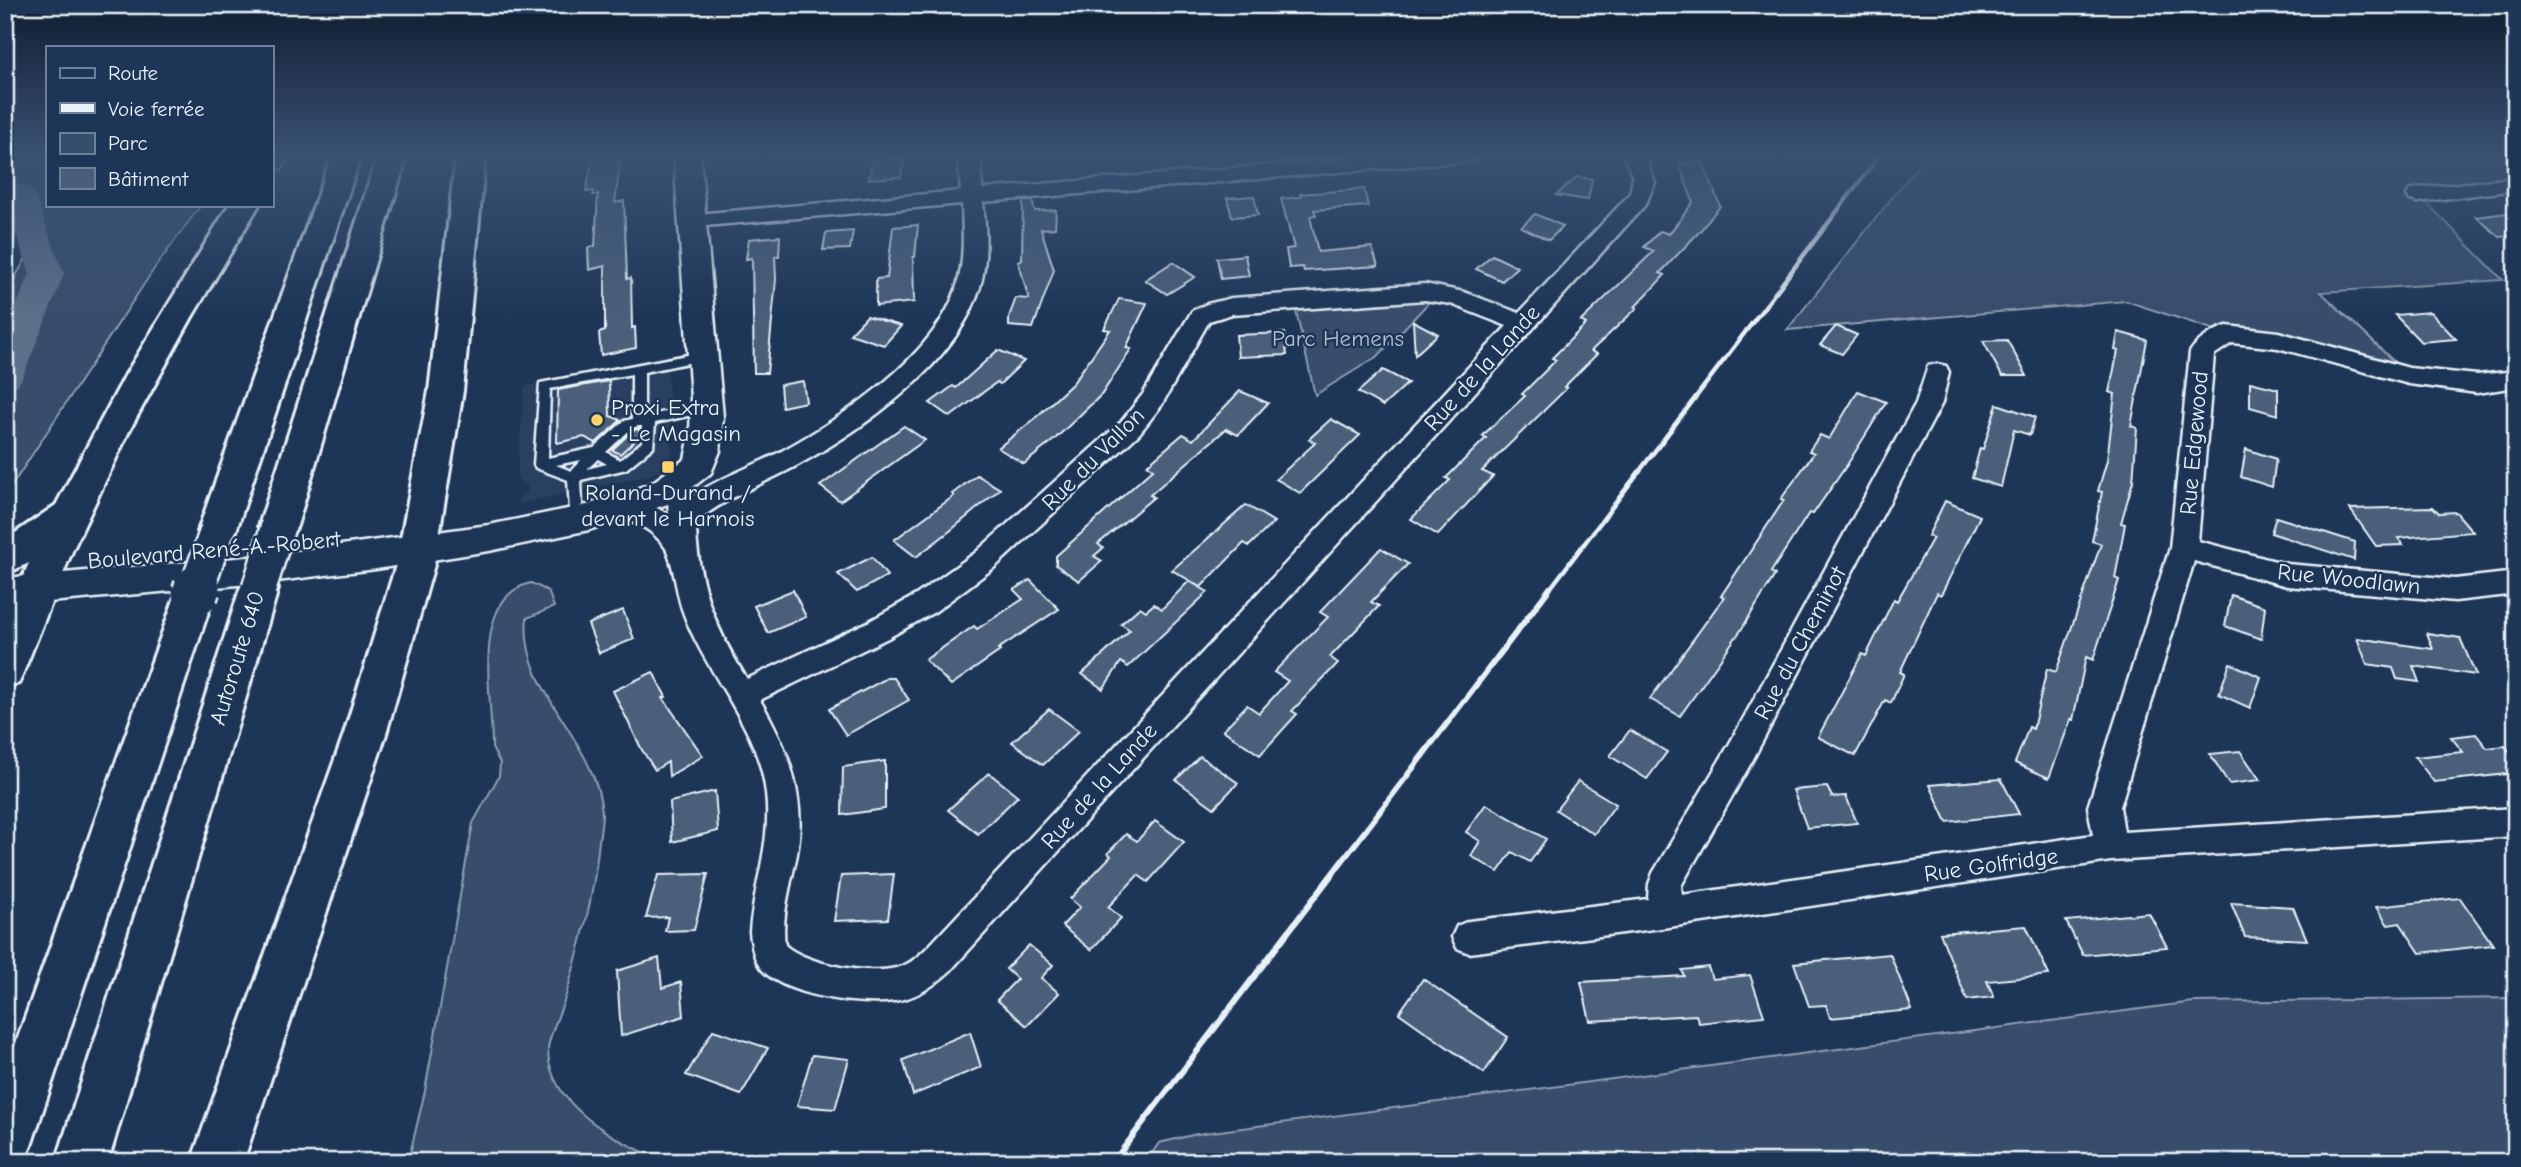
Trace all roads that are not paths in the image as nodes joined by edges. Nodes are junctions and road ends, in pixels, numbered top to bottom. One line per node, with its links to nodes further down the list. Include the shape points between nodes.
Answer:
1 (241, 209): 23 (highway, via 147,364)
2 (327, 209): 36 (highway, bridge)
3 (376, 209): 37 (highway, Autoroute 640, bridge)
4 (465, 209): 24 (highway, via 446,391)
5 (691, 209): 9 (street)
6 (810, 209): 9 (street)
7 (972, 209): 20 (street, via 971,279 960,312 942,338 908,373 842,424)
8 (1628, 209): 10 (street, Rue de la Lande)
9 (692, 220): 11 (street)
10 (1522, 323): 31 (street, Rue du Vallon, via 1456,297 1425,292 1232,306 1205,313 1193,325 1152,400 1129,428 995,552 901,617); 31 (street, Rue de la Lande, via 942,956 908,981 884,985 811,977 792,971 773,956 767,935 782,841 781,788 767,738)
11 (703, 356): 12 (lane); 15 (street)
12 (638, 369): 16 (lane); 18 (lane, via 544,386)
13 (1937, 372): 34 (street, Rue du Cheminot, via 1929,403 1665,884)
14 (2516, 379): 25 (street, Rue Edgewood, via 2477,384 2409,376 2278,340 2227,334 2202,352)
15 (707, 408): 16 (lane); 22 (street, via 703,455)
16 (643, 421): 17 (lane, via 628,424); 19 (lane, via 648,444)
17 (595, 452): 18 (lane); 19 (lane); 21 (lane)
18 (541, 465): 21 (lane)
19 (621, 466): 21 (lane)
20 (761, 472): 22 (street); 22 (street, via 707,498)
21 (575, 491): 22 (street); 24 (street)
22 (666, 495): 24 (street); 26 (street, Rue de la Lande); 26 (street, Rue de la Lande, via 656,518)
23 (72, 512): 27 (highway); 28 (highway)
24 (420, 541): 28 (street, Boulevard René-A.-Robert, via 372,558); 38 (highway, via 365,734)
25 (2184, 548): 29 (street, Rue Woodlawn, via 2287,575 2455,590); 33 (street, Rue Edgewood, via 2104,807)
26 (682, 550): 31 (street, Rue de la Lande, via 702,626)
27 (5, 561)
28 (24, 580): 30 (highway)
29 (2516, 583)
30 (8, 651)
31 (743, 694)
32 (2516, 822): 33 (street, Rue Golfridge)
33 (2111, 847): 34 (street, Rue Golfridge)
34 (1669, 912): 35 (street, Rue Golfridge)
35 (1469, 937)
36 (5, 1146)
37 (82, 1162)
38 (217, 1162)

